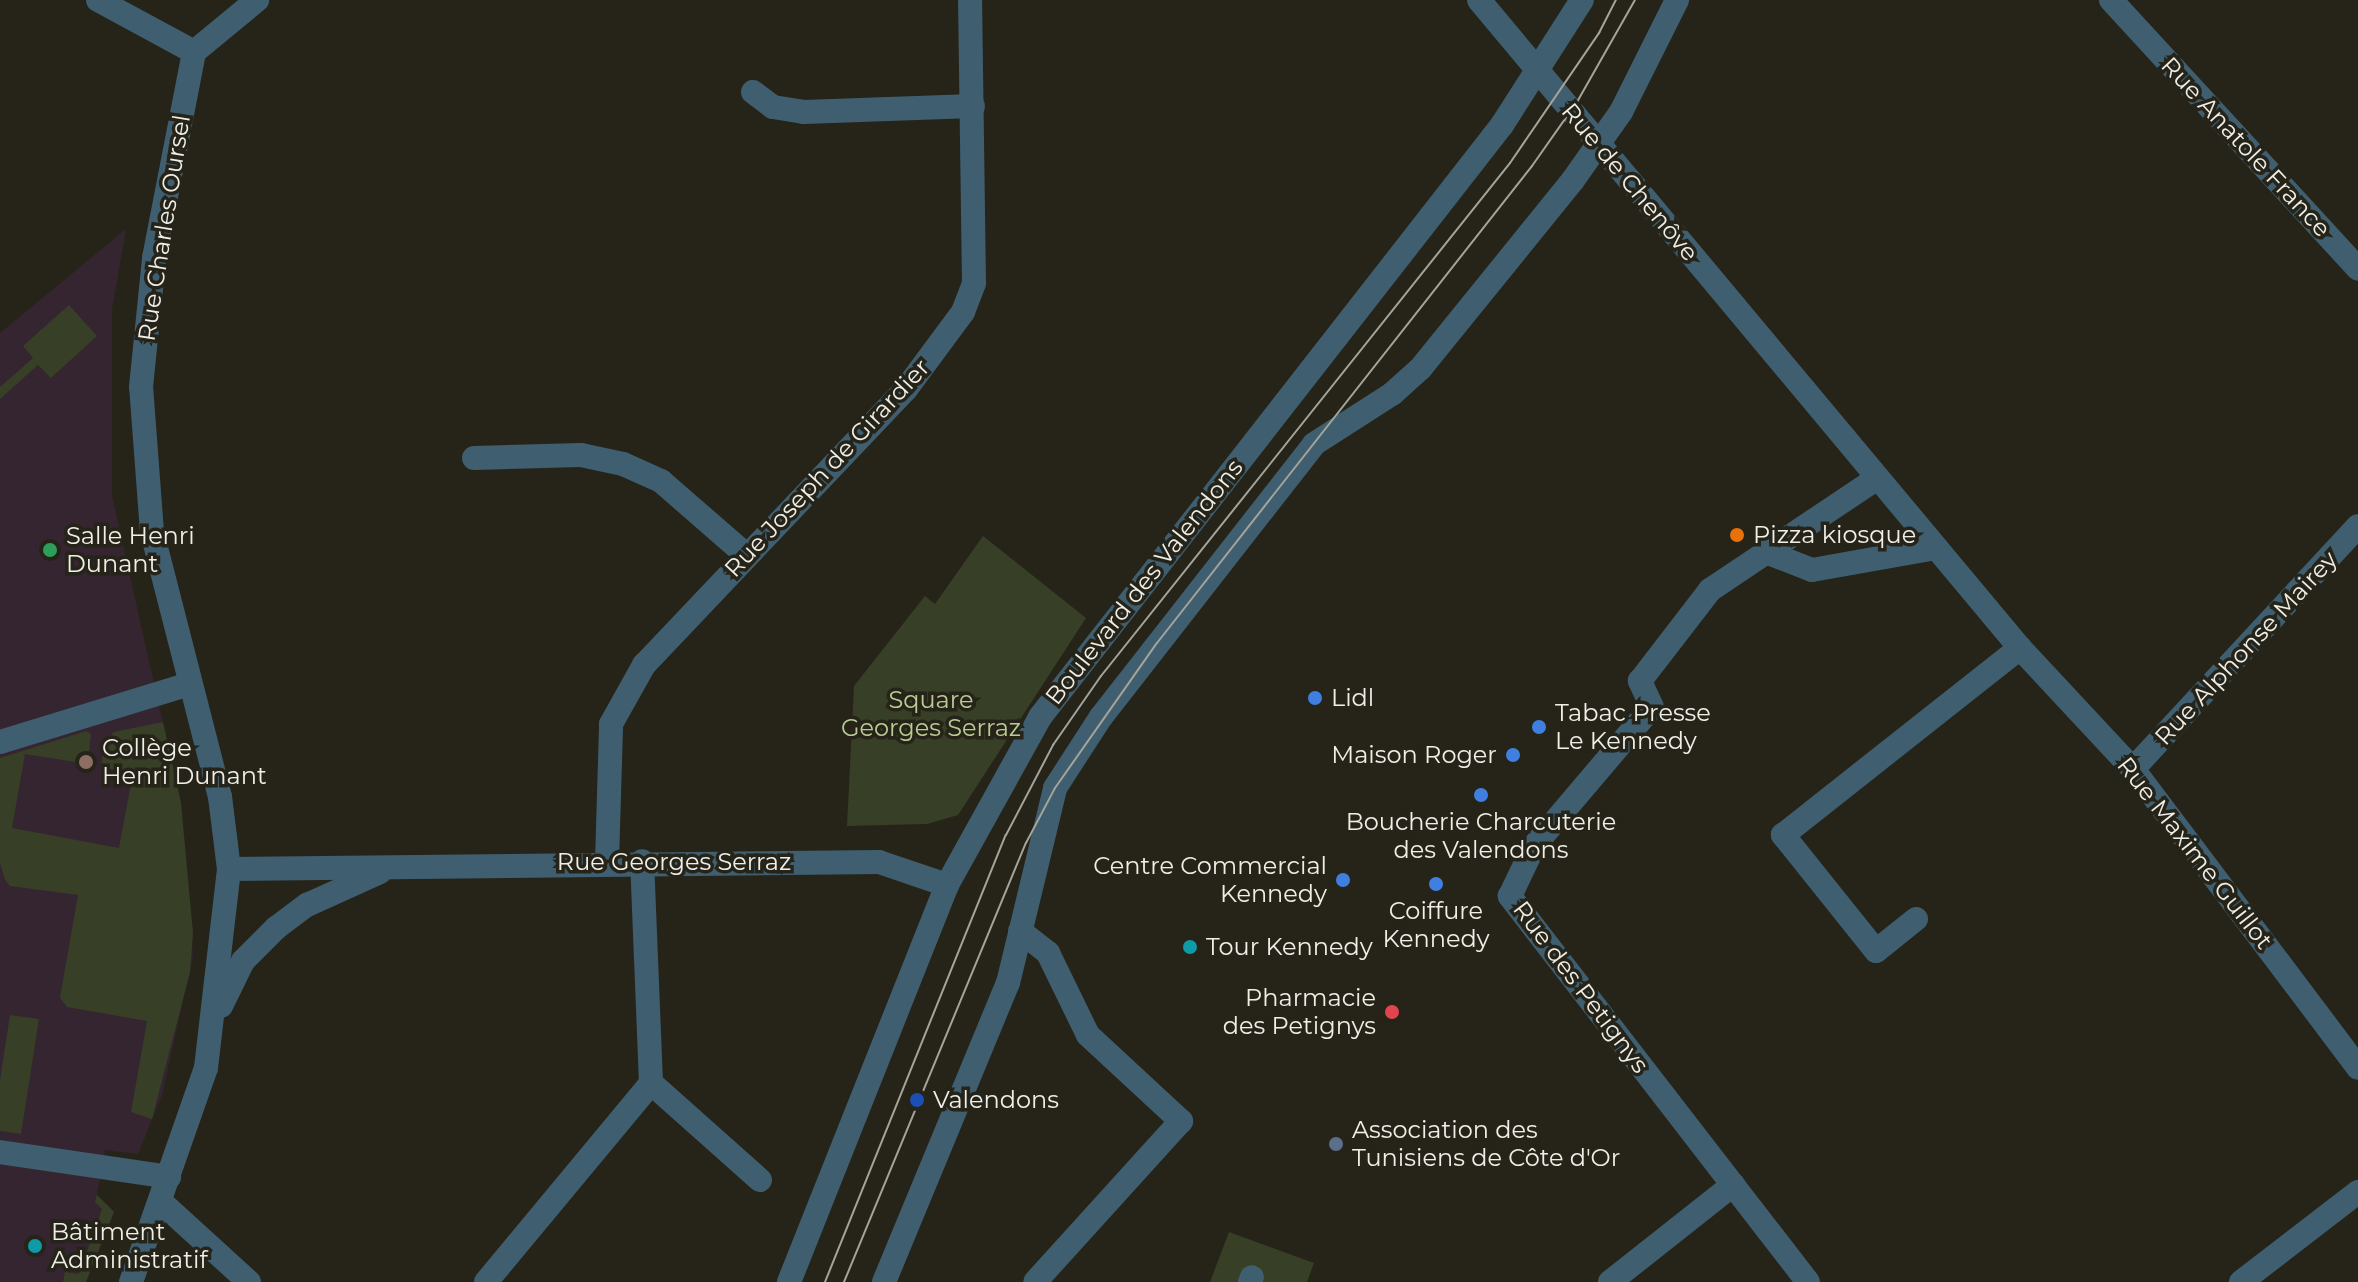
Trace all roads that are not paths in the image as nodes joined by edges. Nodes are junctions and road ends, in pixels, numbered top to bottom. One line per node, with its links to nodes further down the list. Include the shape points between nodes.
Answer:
1 (98, 0): 8 (street)
2 (257, 0): 8 (street)
3 (970, 0): 11 (street, Rue Joseph de Girardier)
4 (1479, 0): 9 (street, Rue de Chenôve)
5 (1582, 0): 9 (street, Boulevard des Valendons)
6 (1677, 0): 12 (street, Boulevard des Valendons)
7 (2111, 0): 13 (street, Rue Anatole France)
8 (194, 52): 22 (street, Rue Charles Oursel, via 154,258 141,387 152,532)
9 (1539, 73): 12 (street, Rue de Chenôve); 29 (street, Boulevard des Valendons, via 1040,717)
10 (753, 92): 11 (street, via 773,107 804,112)
11 (973, 106): 20 (street, Rue Joseph de Girardier, via 974,283 963,312 906,389)
12 (1599, 144): 14 (street, Rue de Chenôve); 32 (street, Boulevard des Valendons, via 1420,369 1380,403 1314,444 1101,717 1055,788)
13 (2358, 269)
14 (1781, 365): 16 (street, Rue Maxime Guillot)
15 (474, 458): 20 (street, via 581,455 623,464 661,481)
16 (1877, 478): 18 (street, Rue Maxime Guillot); 19 (street, Rue des Petignys)
17 (2358, 526): 24 (street, Rue Alphonse Mairey)
18 (1936, 548): 19 (street, via 1812,570); 21 (street, Rue Maxime Guillot)
19 (1766, 552): 39 (street, Rue des Petignys, via 1710,590 1640,681 1652,707 1534,846 1510,896)
20 (745, 554): 26 (street, Rue Joseph de Girardier, via 644,665 611,724)
21 (2020, 648): 24 (street, Rue Maxime Guillot); 30 (street, via 1783,835 1876,951)
22 (190, 684): 23 (street); 28 (street, Rue Charles Oursel, via 220,797)
23 (0, 742)
24 (2133, 769): 34 (street, Rue Maxime Guillot)
25 (642, 861): 26 (street, Rue Georges Serraz); 29 (street, Rue Georges Serraz, via 879,862); 35 (street)
26 (607, 862): 27 (street, Rue Georges Serraz)
27 (397, 866): 28 (street, Rue Georges Serraz); 31 (street, Rue Georges Serraz, via 307,905)
28 (229, 869): 33 (street, Rue Charles Oursel)
29 (947, 885): 45 (street, Boulevard des Valendons)
30 (1916, 919)
31 (276, 928): 33 (street, Rue Charles Oursel, via 243,961)
32 (1020, 931): 46 (street, Boulevard des Valendons, via 1008,983); 47 (street, via 1048,953 1088,1035 1181,1121)
33 (214, 1019): 37 (street, Rue Charles Oursel, via 206,1068)
34 (2358, 1068)
35 (651, 1083): 38 (street); 44 (street)
36 (0, 1152): 37 (street)
37 (169, 1177): 41 (street, Rue Charles Oursel)
38 (760, 1180)
39 (1733, 1185): 48 (street); 49 (street, Rue des Petignys)
40 (2358, 1192): 50 (street)
41 (161, 1202): 42 (street, Rue Charles Oursel); 43 (street)
42 (131, 1282)
43 (249, 1282)
44 (486, 1282)
45 (789, 1282)
46 (884, 1282)
47 (1035, 1282)
48 (1610, 1282)
49 (1808, 1282)
50 (2241, 1282)

